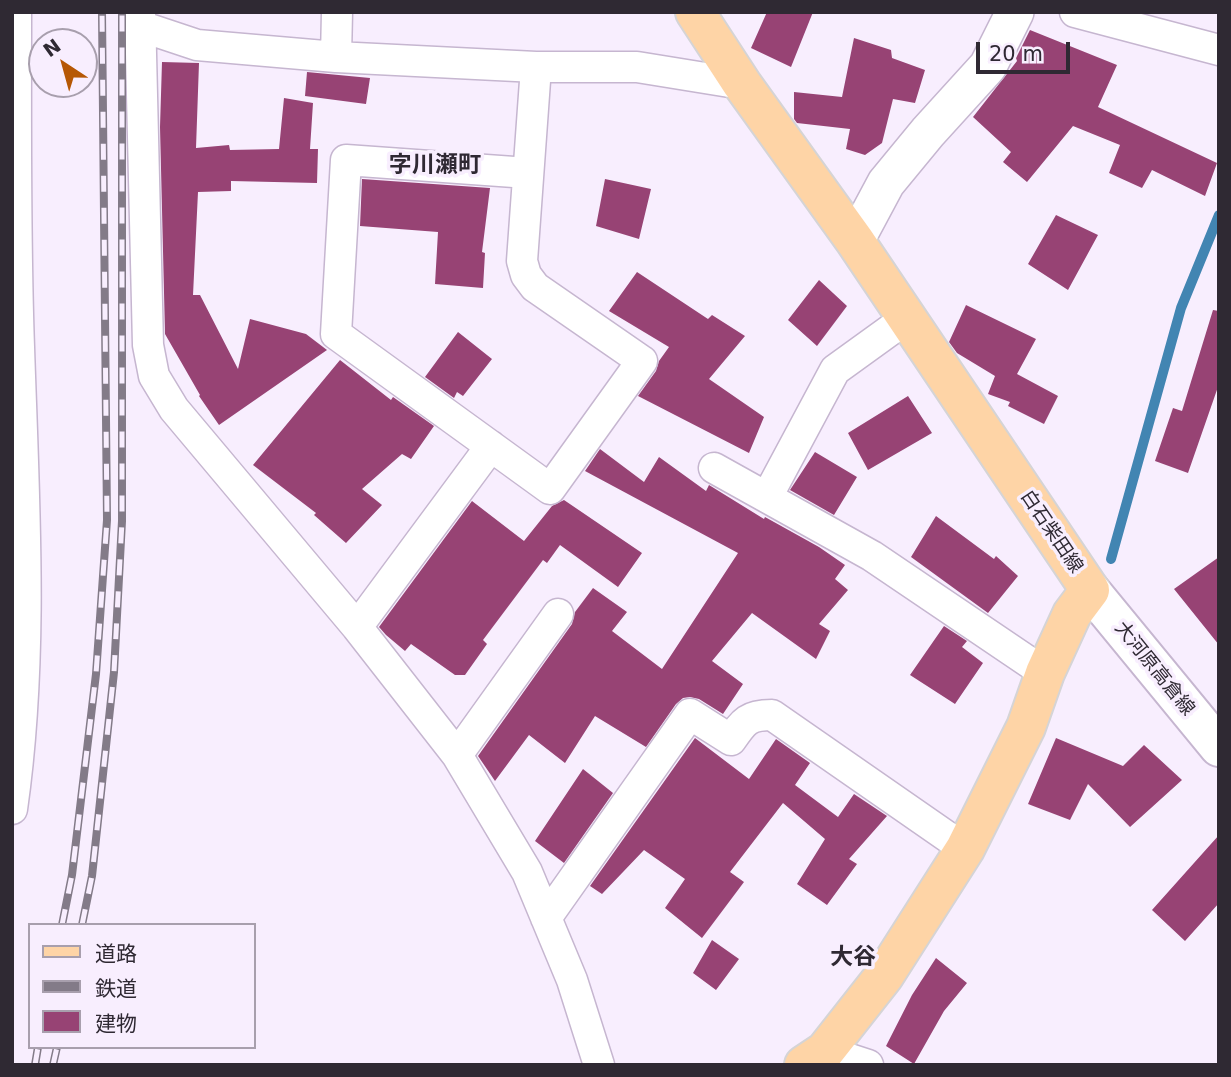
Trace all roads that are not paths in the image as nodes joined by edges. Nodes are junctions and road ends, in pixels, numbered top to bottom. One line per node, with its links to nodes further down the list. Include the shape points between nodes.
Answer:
1 (16, 12): 14 (street)
2 (337, 12): 8 (street)
3 (695, 12): 10 (main road, 白石柴田線)
4 (1016, 12): 12 (street, via 988,66 886,183)
5 (1075, 12): 7 (street)
6 (140, 19): 8 (street, via 197,45); 20 (street, via 148,345 154,376 174,409)
7 (1219, 50)
8 (336, 57): 9 (street)
9 (536, 67): 10 (street, via 637,67); 11 (street)
10 (742, 84): 12 (main road, 白石柴田線)
11 (528, 173): 15 (street, via 522,261 526,275 536,287 642,360 550,489); 15 (street, via 346,160 336,334)
12 (855, 241): 13 (main road, 白石柴田線)
13 (907, 318): 17 (street, via 835,370); 18 (main road, 白石柴田線)
14 (15, 321): 24 (street, via 27,591 20,755)
15 (491, 446): 20 (street)
16 (714, 468): 17 (street)
17 (766, 497): 21 (street, via 872,556)
18 (1090, 590): 21 (main road, 白石柴田線, via 1072,614); 22 (main road, 大河原高倉線)
19 (558, 614): 23 (street)
20 (357, 627): 23 (street)
21 (1045, 673): 25 (main road, 白石柴田線, via 1026,727)
22 (1219, 747)
23 (457, 755): 26 (street, via 527,872)
24 (12, 809)
25 (965, 849): 26 (street, via 772,715 744,721 731,740 690,714); 27 (main road, 白石柴田線, via 884,976)
26 (546, 918): 28 (street)
27 (815, 1058): 29 (street)
28 (599, 1065)
29 (868, 1065)

